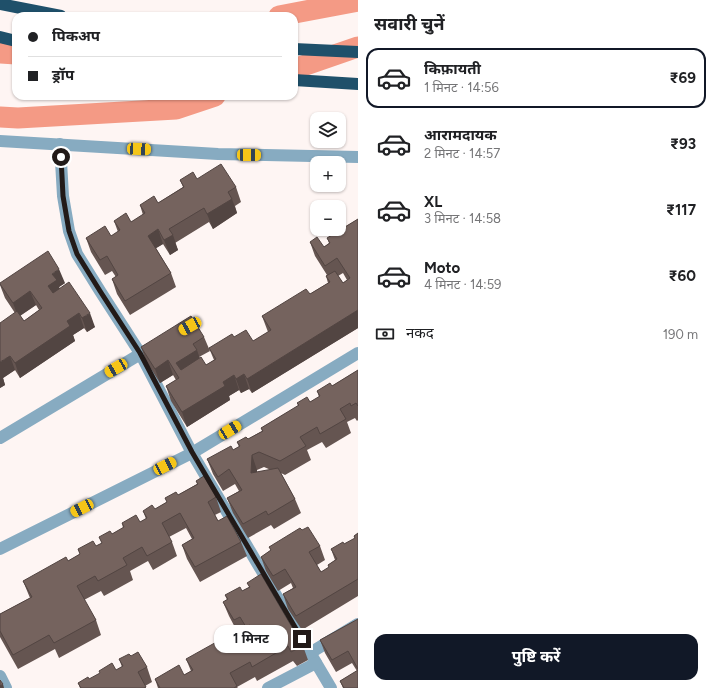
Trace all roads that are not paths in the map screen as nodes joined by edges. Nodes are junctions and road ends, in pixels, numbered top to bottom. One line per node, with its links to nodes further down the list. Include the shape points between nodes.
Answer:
1 (0, 4): 2 (highway)
2 (41, 12)
3 (0, 37): 4 (highway)
4 (12, 40)
5 (298, 49): 6 (highway)
6 (358, 52)
7 (298, 80): 8 (highway)
8 (358, 84)
9 (0, 141): 10 (street)
10 (60, 144): 11 (street, via 218,154); 14 (street, via 63,196 69,231 77,254)
11 (358, 157)
12 (159, 343): 14 (street)
13 (358, 352): 16 (street)
14 (140, 353): 15 (street); 16 (street)
15 (0, 438)
16 (192, 452): 17 (street); 19 (street)
17 (0, 549)
18 (358, 624): 19 (street)
19 (313, 658): 22 (street); 23 (street)
20 (0, 676): 21 (street)
21 (6, 688)
22 (268, 688)
23 (330, 688)

